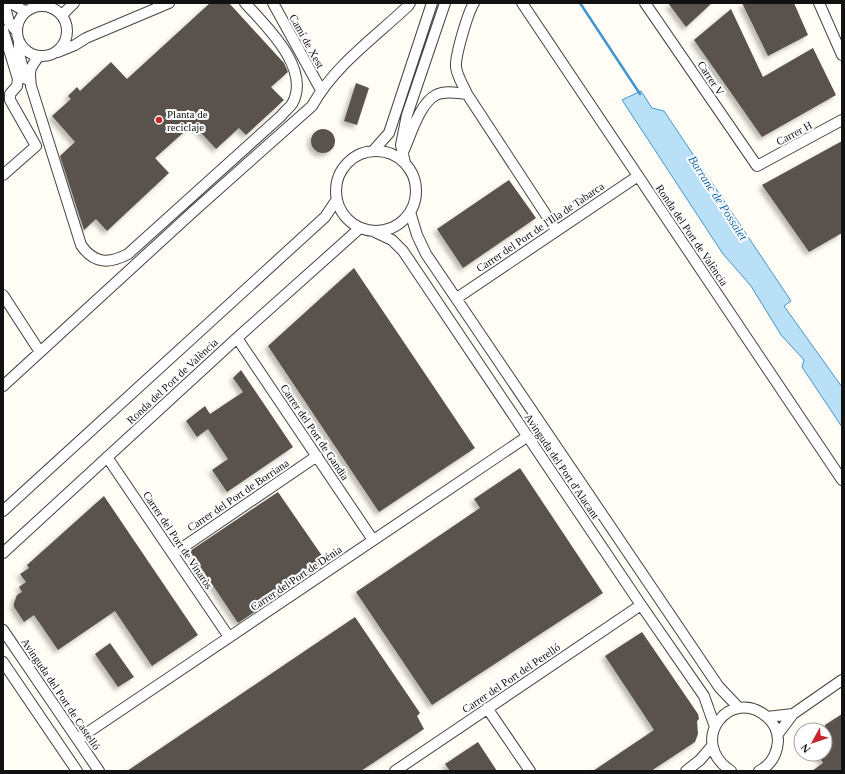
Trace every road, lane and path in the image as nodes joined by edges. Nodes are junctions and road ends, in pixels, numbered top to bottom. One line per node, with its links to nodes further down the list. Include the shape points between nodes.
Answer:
1 (4, 3): 19 (street, via 9,22)
2 (11, 3): 15 (street)
3 (74, 3): 16 (street)
4 (169, 3): 20 (street)
5 (245, 3): 24 (street, via 275,36 296,74 297,90 292,104 128,254 117,260 106,262 92,257 81,245)
6 (273, 3): 25 (street, Camí de Xest)
7 (410, 3): 25 (street, via 340,68)
8 (432, 3): 28 (street, via 389,133)
9 (445, 3): 29 (street, via 407,115)
10 (474, 3): 26 (street, via 457,53 456,67)
11 (522, 3): 33 (street, Ronda del Port de València)
12 (645, 3): 31 (street, Carrer V)
13 (819, 3): 22 (street)
14 (49, 4): 15 (street, via 36,6); 16 (street)
15 (26, 12): 19 (street, via 19,21)
16 (62, 15): 17 (street)
17 (67, 26): 20 (street, via 78,37); 21 (street, via 67,38)
18 (3, 30): 32 (street, via 18,79 17,86 10,94 10,100 36,146)
19 (18, 36): 23 (street, via 22,46 29,53); 24 (street, via 19,54)
20 (86, 38): 21 (street)
21 (56, 52): 23 (street)
22 (842, 55)
23 (39, 56): 24 (street, via 29,71)
24 (31, 86)
25 (321, 90): 42 (street, via 312,106)
26 (466, 94): 29 (street, via 446,92 430,99 420,113); 37 (street)
27 (842, 120): 31 (street, Carrer H)
28 (373, 151): 30 (street, via 387,152); 34 (street, via 353,157 343,167 335,188)
29 (402, 152): 30 (street)
30 (405, 163): 35 (street, via 412,172 416,191)
31 (757, 166)
32 (3, 175)
33 (638, 176): 37 (street, Carrer del Port de l'Illa de Tabarca); 47 (street, Ronda del Port de València)
34 (337, 200): 36 (street, via 346,219); 48 (street, Ronda del Port de València, via 325,217)
35 (410, 212): 38 (street, via 399,224); 40 (street, Avinguda del Port d'Alacant, via 426,254)
36 (360, 228): 38 (street); 41 (street, Ronda del Port de València)
37 (556, 230): 40 (street, Carrer del Port de l'Illa de Tabarca)
38 (375, 232): 44 (street, Avinguda del Port d'Alacant, via 392,240 403,251)
39 (3, 295): 42 (street)
40 (457, 298): 58 (street, Avinguda del Port d'Alacant, via 720,687)
41 (237, 338): 45 (street, Carrer del Port de Gandia); 46 (street, Ronda del Port de València)
42 (40, 352): 43 (street)
43 (3, 386)
44 (528, 436): 49 (street, Carrer del Port de Dénia); 52 (street, Avinguda del Port d'Alacant)
45 (317, 456): 49 (street, Carrer del Port de Gandia); 51 (street, Carrer del Port de Borriana)
46 (106, 457): 50 (street, Ronda del Port de València); 51 (street, Carrer del Port de Vinaròs)
47 (842, 480)
48 (3, 510)
49 (373, 540): 54 (street, Carrer del Port de Dénia)
50 (3, 554)
51 (173, 554): 54 (street, Carrer del Port de Vinaròs)
52 (641, 605): 57 (street, Carrer del Port del Perelló); 61 (street, Avinguda del Port d'Alacant, via 704,696)
53 (3, 630): 63 (street, Avinguda del Port de Castelló)
54 (229, 637): 63 (street, Carrer del Port de Dénia)
55 (3, 662): 66 (street)
56 (842, 680): 59 (street)
57 (487, 708): 68 (street, Carrer del Port del Perelló); 69 (street)
58 (738, 708): 60 (street, via 746,707); 61 (street, via 723,716)
59 (793, 714): 60 (street); 62 (street)
60 (767, 717): 62 (street, via 772,721)
61 (715, 727): 64 (street)
62 (778, 734): 72 (street, via 777,750 772,761)
63 (78, 739): 67 (street, Avinguda del Port de Castelló)
64 (712, 746): 65 (street, via 716,757); 70 (street)
65 (728, 769): 71 (street)
66 (77, 771)
67 (99, 771)
68 (395, 771)
69 (530, 771)
70 (686, 771)
71 (714, 771)
72 (759, 771)

